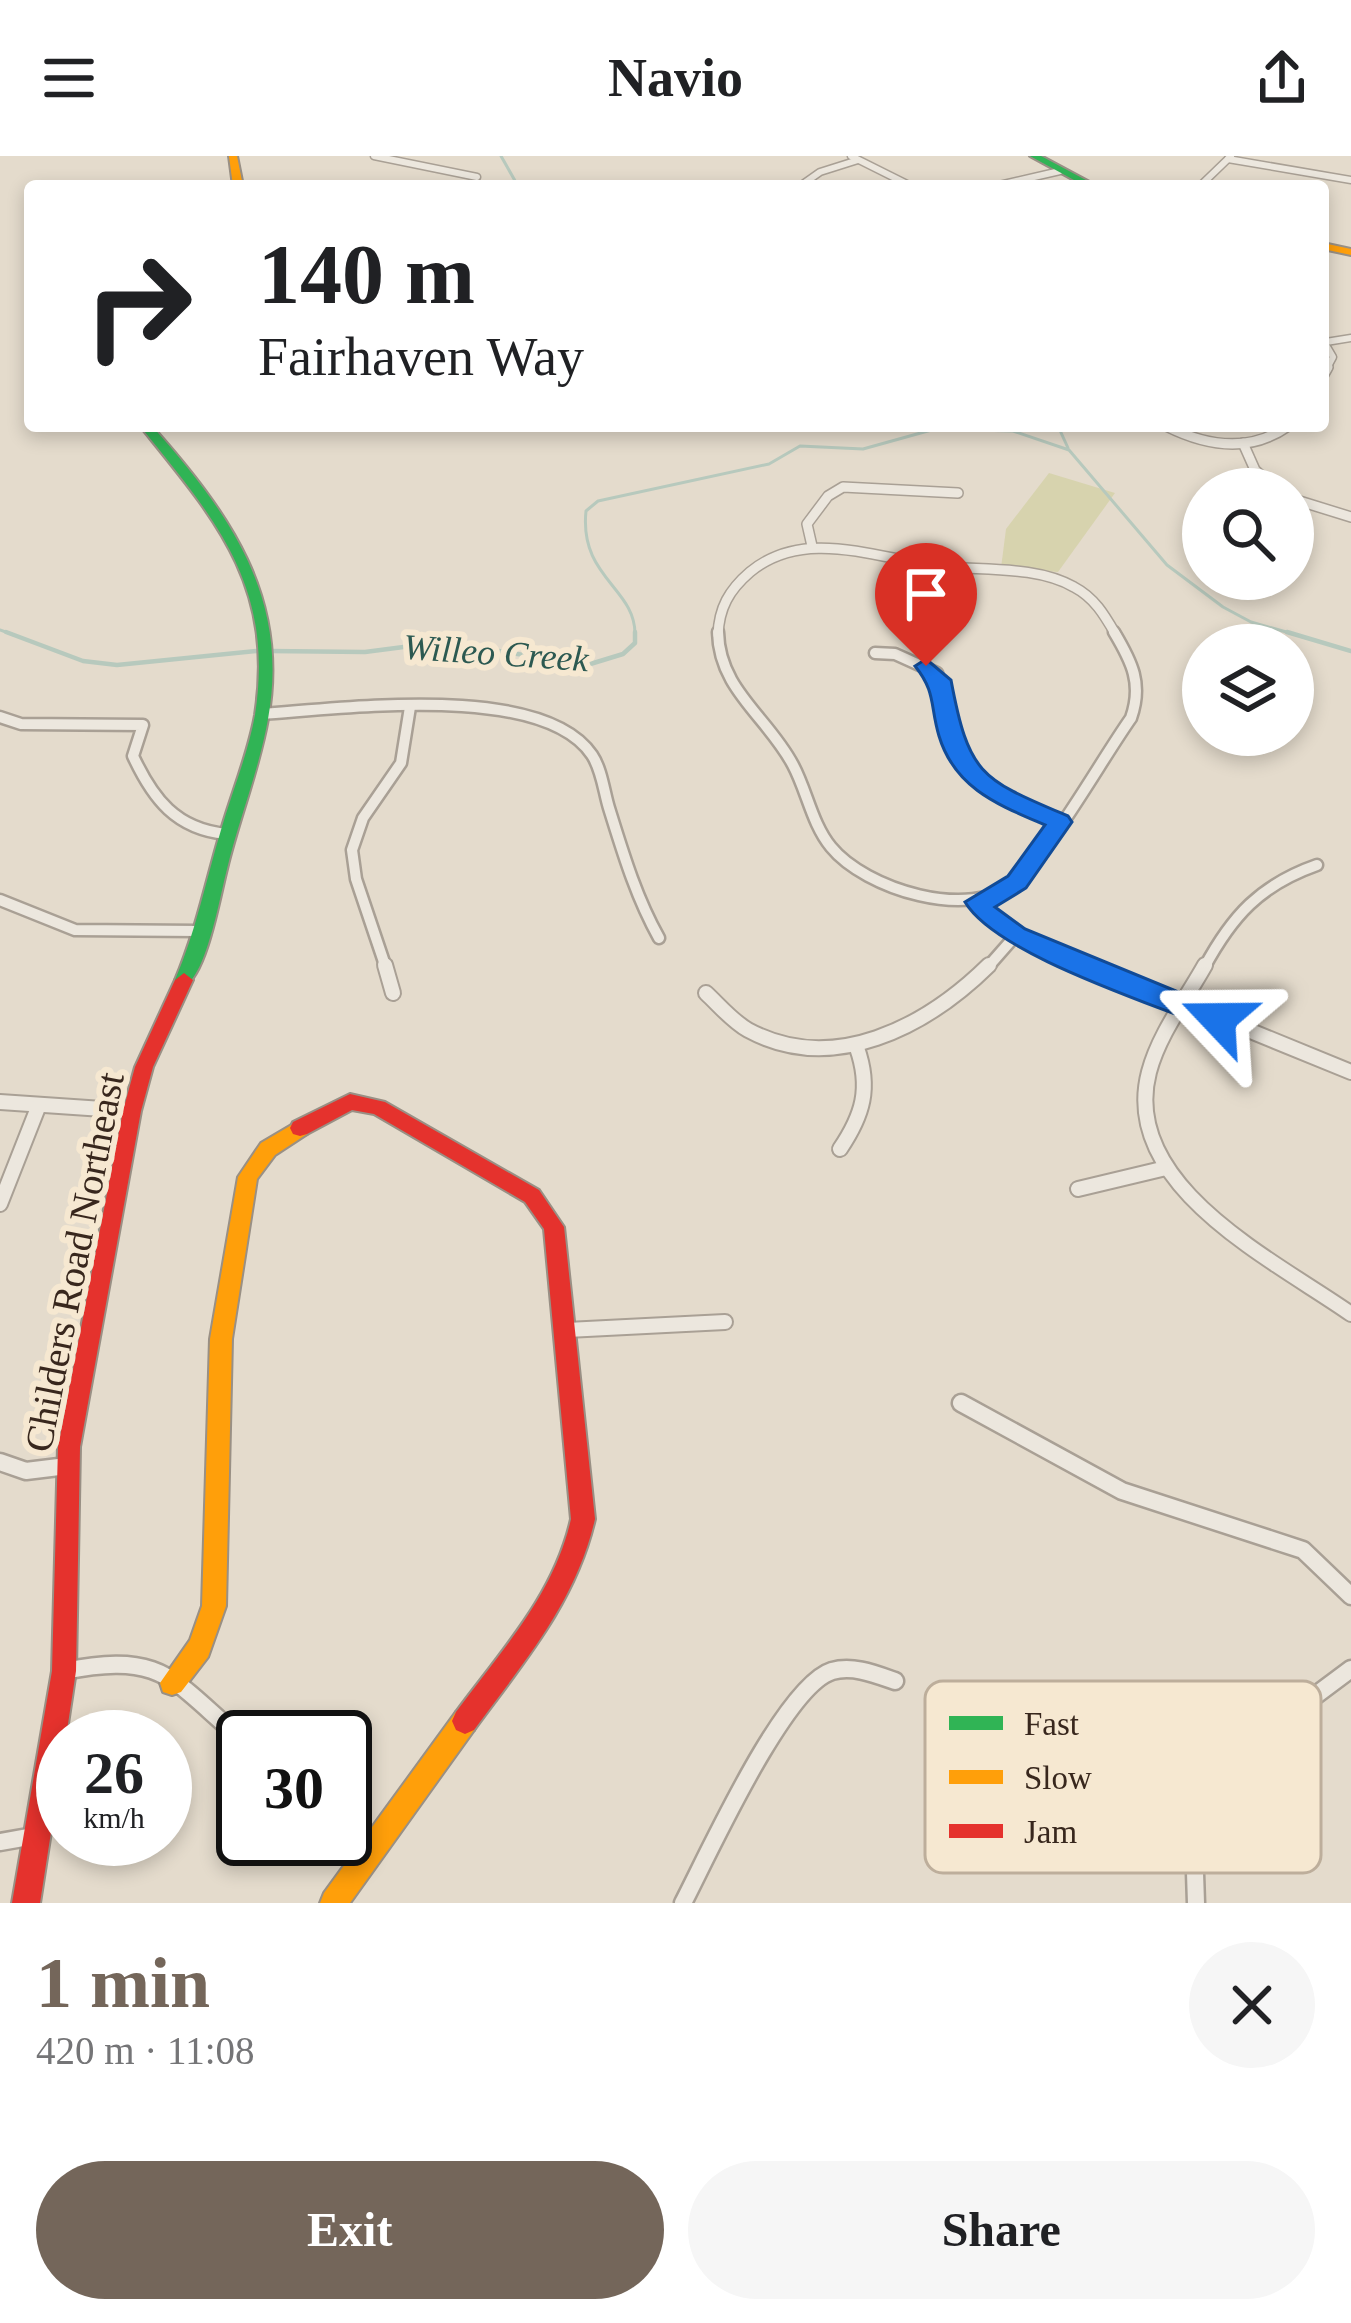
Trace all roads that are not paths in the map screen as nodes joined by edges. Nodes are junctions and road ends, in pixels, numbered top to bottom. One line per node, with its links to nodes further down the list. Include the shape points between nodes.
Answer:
1 (374, 156): 6 (street)
2 (1034, 156): 5 (street)
3 (854, 158): 7 (street); 8 (street)
4 (1230, 158): 12 (street); 13 (street)
5 (1063, 173): 9 (street); 10 (street); 11 (street)
6 (477, 177)
7 (809, 180)
8 (899, 180)
9 (1026, 180)
10 (1038, 180)
11 (1079, 180)
12 (1206, 180)
13 (1351, 180)
14 (151, 432): 25 (street, Childers Road Northeast, via 230,529 254,587 264,649)
15 (1181, 432): 17 (street)
16 (1279, 432): 17 (street)
17 (1243, 443): 18 (street)
18 (1254, 468)
19 (958, 493): 22 (street, via 843,487 806,524)
20 (1314, 506): 21 (street)
21 (1351, 517)
22 (812, 546): 27 (street, via 1052,578 1099,606 1133,664 1138,695 1131,718); 31 (street, via 763,561 724,600 726,681 785,751 826,841 846,862 920,896)
23 (875, 653): 27 (street, via 937,673 968,772 997,795)
24 (410, 707): 25 (street); 34 (street, via 524,716 582,744); 35 (street, via 402,761 360,822 352,848)
25 (262, 714): 28 (street, Childers Road Northeast)
26 (0, 717): 28 (street, via 143,725 133,756 172,818 189,830)
27 (1060, 822): 31 (street, via 1017,882)
28 (226, 834): 32 (street, Childers Road Northeast)
29 (1317, 865): 37 (street, via 1251,895)
30 (0, 900): 32 (street, via 100,936)
31 (978, 902): 33 (street)
32 (200, 931): 42 (street, Childers Road Northeast)
33 (1016, 935): 37 (street); 38 (street, via 913,1025)
34 (658, 938)
35 (393, 993)
36 (706, 993): 38 (street, via 769,1038)
37 (1183, 1005): 39 (street); 44 (street, via 1145,1092 1149,1130)
38 (856, 1048): 43 (street, via 869,1094)
39 (1351, 1072)
40 (0, 1102): 41 (street)
41 (39, 1105): 42 (street); 46 (street)
42 (132, 1111): 52 (street, Childers Road Northeast)
43 (840, 1148)
44 (1166, 1168): 45 (street); 47 (street, via 1206,1213)
45 (1078, 1190)
46 (0, 1204)
47 (1351, 1315)
48 (725, 1322): 49 (street)
49 (567, 1330): 57 (street, via 554,1227 532,1196 363,1102 326,1111 268,1149 243,1196 220,1339 214,1606 199,1648); 63 (street, via 583,1492 579,1546 554,1596)
50 (961, 1403): 53 (street, via 1122,1491 1304,1550)
51 (0, 1462): 52 (street, via 26,1471)
52 (67, 1466): 55 (street, Childers Road Northeast)
53 (1351, 1596)
54 (1351, 1669): 58 (street)
55 (64, 1671): 57 (street, via 135,1663); 59 (street, Childers Road Northeast)
56 (895, 1681): 68 (street, via 857,1668 808,1685)
57 (172, 1683): 60 (street)
58 (1321, 1691)
59 (58, 1710)
60 (216, 1718)
61 (36, 1836): 62 (street)
62 (0, 1842)
63 (374, 1847): 67 (street)
64 (36, 1854): 66 (street, Childers Road Northeast)
65 (1195, 1873): 69 (street)
66 (26, 1903)
67 (334, 1903)
68 (683, 1903)
69 (1196, 1903)

